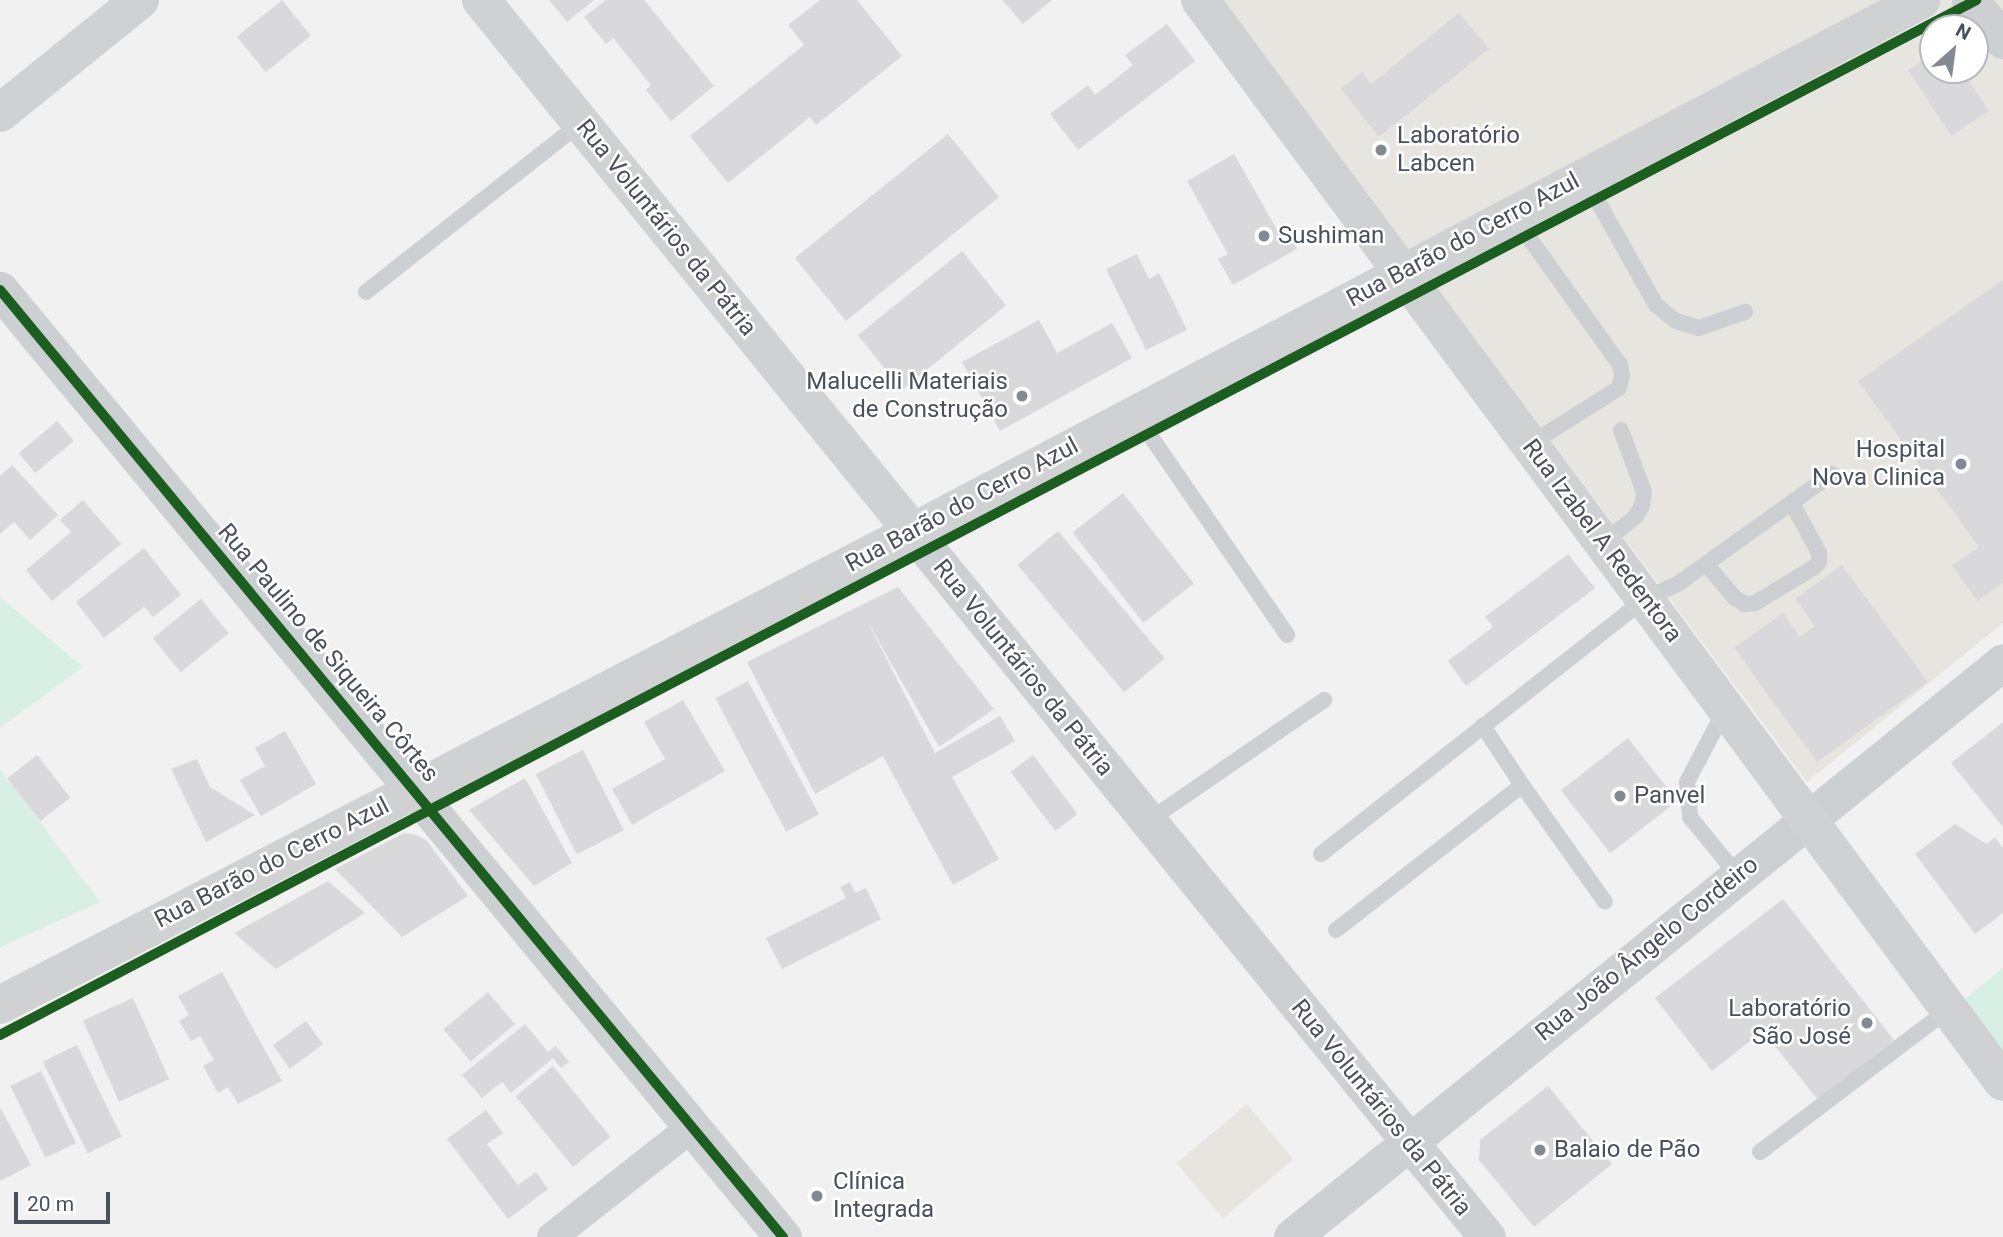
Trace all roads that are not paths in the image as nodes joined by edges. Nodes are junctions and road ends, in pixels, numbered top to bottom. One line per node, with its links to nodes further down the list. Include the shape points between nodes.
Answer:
1 (140, 0): 7 (main road)
2 (481, 0): 8 (main road, Rua Voluntários da Pátria)
3 (1200, 0): 11 (main road, Rua Izabel A Redentora)
4 (1921, 0): 9 (main road, Rua Barão do Cerro Azul)
5 (1970, 0): 6 (street)
6 (2003, 40)
7 (0, 113)
8 (581, 123): 13 (lane); 20 (main road, Rua Voluntários da Pátria)
9 (1579, 178): 10 (main road, Rua Barão do Cerro Azul); 14 (lane, via 1597,200 1656,305 1676,321 1699,328)
10 (1512, 214): 11 (main road, Rua Barão do Cerro Azul); 17 (lane, via 1620,365 1622,375 1619,388)
11 (1402, 272): 15 (main road, Rua Barão do Cerro Azul); 17 (main road, Rua Izabel A Redentora)
12 (0, 290): 30 (street, Rua Paulino de Siqueira Côrtes)
13 (366, 292)
14 (1745, 312)
15 (1134, 413): 20 (main road, Rua Barão do Cerro Azul); 24 (lane)
16 (1621, 430): 21 (lane, via 1644,492 1642,506)
17 (1530, 444): 21 (main road, Rua Izabel A Redentora)
18 (1832, 474): 19 (lane)
19 (1792, 503): 22 (lane); 22 (lane, via 1819,553 1813,568 1755,603 1745,604)
20 (913, 532): 30 (main road, Rua Barão do Cerro Azul); 32 (street, Rua Voluntários da Pátria)
21 (1603, 543): 23 (main road, Rua Izabel A Redentora)
22 (1706, 564): 23 (lane)
23 (1645, 599): 27 (main road, Rua Izabel A Redentora); 28 (lane)
24 (1287, 635)
25 (2003, 662): 31 (street, Rua João Ângelo Cordeiro)
26 (1324, 700): 32 (lane)
27 (1726, 708): 31 (main road, Rua Izabel A Redentora); 34 (lane, via 1687,782 1690,817)
28 (1483, 726): 29 (lane); 33 (lane)
29 (1522, 785): 35 (lane); 36 (lane)
30 (414, 790): 37 (main road, Rua Barão do Cerro Azul); 40 (street, Rua Paulino de Siqueira Côrtes)
31 (1808, 819): 34 (street, Rua João Ângelo Cordeiro); 38 (main road, Rua Izabel A Redentora)
32 (1148, 821): 41 (street, Rua Voluntários da Pátria)
33 (1321, 854)
34 (1738, 876): 41 (street, Rua João Ângelo Cordeiro)
35 (1605, 902)
36 (1336, 930)
37 (0, 1005)
38 (1949, 1009): 39 (main road, Rua Izabel A Redentora); 42 (lane)
39 (2003, 1082)
40 (692, 1127): 43 (street); 44 (street, Rua Paulino de Siqueira Côrtes)
41 (1409, 1142): 45 (street, Rua João Ângelo Cordeiro); 46 (street, Rua Voluntários da Pátria)
42 (1760, 1152)
43 (552, 1237)
44 (783, 1237)
45 (1292, 1237)
46 (1486, 1237)

